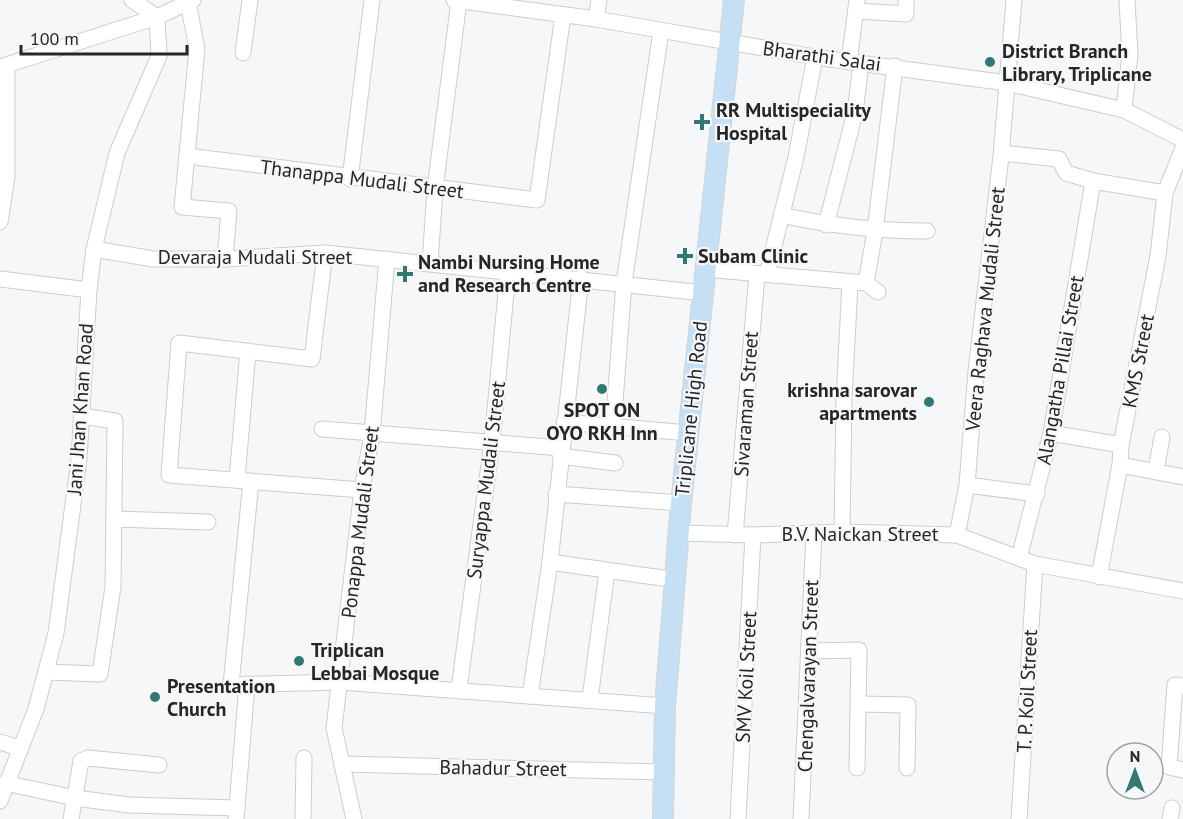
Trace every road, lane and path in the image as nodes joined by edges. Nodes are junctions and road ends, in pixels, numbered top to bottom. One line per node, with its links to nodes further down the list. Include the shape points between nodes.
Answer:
1 (132, 0): 13 (street)
2 (250, 0): 17 (street)
3 (372, 0): 28 (street)
4 (456, 0): 12 (street, Bharathi Salai); 30 (street)
5 (599, 0): 14 (street)
6 (734, 0): 16 (main road, Triplicane High Road)
7 (906, 0): 11 (street, via 906,14)
8 (1014, 0): 22 (street, Veera Raghava Mudali Street)
9 (1127, 0): 23 (street, via 1130,54)
10 (190, 1): 13 (street); 27 (street, via 197,49)
11 (857, 6): 19 (street)
12 (553, 9): 14 (street, Bharathi Salai); 30 (street, Thanappa Mudali Street, via 537,200)
13 (157, 17): 20 (street); 37 (street, Jani Jhan Khan Road, via 159,56 117,153)
14 (596, 20): 15 (street, Bharathi Salai)
15 (661, 32): 16 (street, Bharathi Salai); 47 (street)
16 (730, 43): 18 (street, Bharathi Salai); 42 (main road, Triplicane High Road)
17 (243, 53)
18 (815, 57): 19 (street, Bharathi Salai); 32 (street, Sivaraman Street)
19 (855, 63): 21 (street, Bharathi Salai); 34 (street, via 855,113)
20 (3, 66): 33 (street, via 7,177)
21 (895, 66): 22 (street, Bharathi Salai); 35 (street)
22 (1007, 82): 23 (street, Bharathi Salai); 26 (street, Veera Raghava Mudali Street)
23 (1124, 110): 24 (street, Bharathi Salai)
24 (1183, 140)
25 (1183, 148): 31 (street, KMS Street)
26 (1002, 153): 29 (street, via 1059,159 1064,171); 69 (street, Veera Raghava Mudali Street, via 976,371)
27 (187, 156): 28 (street, Thanappa Mudali Street); 39 (street, via 182,207 229,211)
28 (350, 179): 30 (street, Thanappa Mudali Street)
29 (1093, 181): 31 (street); 58 (street, Alangatha Pillai Street)
30 (435, 189): 41 (street)
31 (1164, 193): 62 (street, KMS Street, via 1158,256)
32 (781, 214): 34 (street); 44 (street, Sivaraman Street)
33 (0, 222)
34 (826, 225): 35 (street)
35 (875, 231): 36 (street); 48 (street)
36 (927, 231)
37 (94, 249): 39 (street, Devaraja Mudali Street, via 153,259); 49 (street, Jani Jhan Khan Road)
38 (325, 253): 39 (street, Devaraja Mudali Street); 40 (street, Devaraja Mudali Street); 52 (street, via 312,359)
39 (225, 259)
40 (387, 259): 41 (street, Devaraja Mudali Street); 59 (street, Ponappa Mudali Street)
41 (430, 263): 43 (street, Devaraja Mudali Street)
42 (705, 268): 44 (street); 51 (main road, Triplicane High Road)
43 (508, 271): 45 (street, Devaraja Mudali Street); 61 (street, Suryappa Mudali Street)
44 (762, 274): 48 (street); 79 (street, Sivaraman Street)
45 (581, 278): 47 (street, Devaraja Mudali Street); 54 (street)
46 (0, 279): 49 (street)
47 (624, 283): 51 (street, Devaraja Mudali Street); 55 (street)
48 (858, 283): 50 (street); 76 (street, via 844,399)
49 (89, 290): 53 (street, Jani Jhan Khan Road)
50 (878, 292)
51 (704, 293): 57 (main road, Triplicane High Road)
52 (248, 351): 68 (street); 68 (street, via 179,343 169,475)
53 (82, 416): 74 (street, via 115,421); 90 (street, Jani Jhan Khan Road, via 58,621)
54 (564, 422): 55 (street); 63 (street)
55 (614, 428): 57 (street)
56 (322, 429): 59 (street)
57 (688, 433): 73 (main road, Triplicane High Road)
58 (1051, 433): 62 (street); 72 (street, Alangatha Pillai Street)
59 (372, 434): 61 (street); 70 (street, Ponappa Mudali Street)
60 (1162, 437): 66 (street)
61 (492, 442): 63 (street); 94 (street, Suryappa Mudali Street)
62 (1121, 445): 65 (street, KMS Street)
63 (561, 452): 64 (street); 71 (street)
64 (615, 463)
65 (1120, 465): 66 (street); 86 (street, KMS Street)
66 (1155, 471): 67 (street)
67 (1183, 477)
68 (244, 480): 70 (street); 92 (street, via 231,685)
69 (967, 485): 72 (street); 81 (street, Veera Raghava Mudali Street)
70 (362, 490): 91 (street, Ponappa Mudali Street)
71 (556, 494): 73 (street); 83 (street)
72 (1037, 494): 82 (street, Alangatha Pillai Street)
73 (681, 503): 77 (main road, Triplicane High Road)
74 (114, 519): 75 (street); 90 (street, via 113,587 100,674)
75 (208, 522)
76 (843, 532): 78 (street, B.V. Naickan Street); 81 (street, B.V. Naickan Street)
77 (680, 533): 79 (street, B.V. Naickan Street); 87 (main road, Triplicane High Road)
78 (814, 533): 80 (street, B.V. Naickan Street); 89 (street, Chengalvarayan Street)
79 (735, 534): 80 (street, B.V. Naickan Street)
80 (753, 534): 117 (street, SMV Koil Street)
81 (957, 535): 82 (street, B.V. Naickan Street)
82 (1019, 558): 84 (street, B.V. Naickan Street)
83 (550, 562): 85 (street); 95 (street)
84 (1035, 564): 86 (street, B.V. Naickan Street); 119 (street, T. P. Koil Street)
85 (607, 571): 87 (street); 96 (street)
86 (1100, 577): 88 (street, B.V. Naickan Street)
87 (676, 580): 98 (main road, Triplicane High Road)
88 (1183, 591)
89 (809, 651): 97 (street, via 860,650); 118 (street, Chengalvarayan Street)
90 (47, 672): 100 (street, Jani Jhan Khan Road)
91 (340, 682): 92 (street); 94 (street); 102 (street, Ponappa Mudali Street, via 334,728)
92 (247, 684): 112 (street)
93 (1179, 686): 106 (street, via 1169,767)
94 (459, 689): 95 (street)
95 (530, 696): 96 (street)
96 (590, 699): 98 (street)
97 (859, 704): 104 (street); 105 (street, via 908,705)
98 (665, 706): 107 (main road, Triplicane High Road)
99 (0, 742): 100 (street)
100 (19, 748): 108 (street, Jani Jhan Khan Road)
101 (303, 758): 114 (street)
102 (342, 764): 107 (street, Bahadur Street); 115 (street, Ponappa Mudali Street)
103 (159, 765): 109 (street, via 88,758 81,761)
104 (857, 768)
105 (907, 768)
106 (1183, 770)
107 (663, 772): 116 (main road, Triplicane High Road)
108 (6, 783): 109 (street); 110 (street, Jani Jhan Khan Road)
109 (75, 798): 111 (street); 113 (street)
110 (0, 801)
111 (128, 812): 112 (street)
112 (236, 813)
113 (71, 819)
114 (303, 819)
115 (354, 819)
116 (663, 819)
117 (738, 819)
118 (801, 819)
119 (1019, 819)

